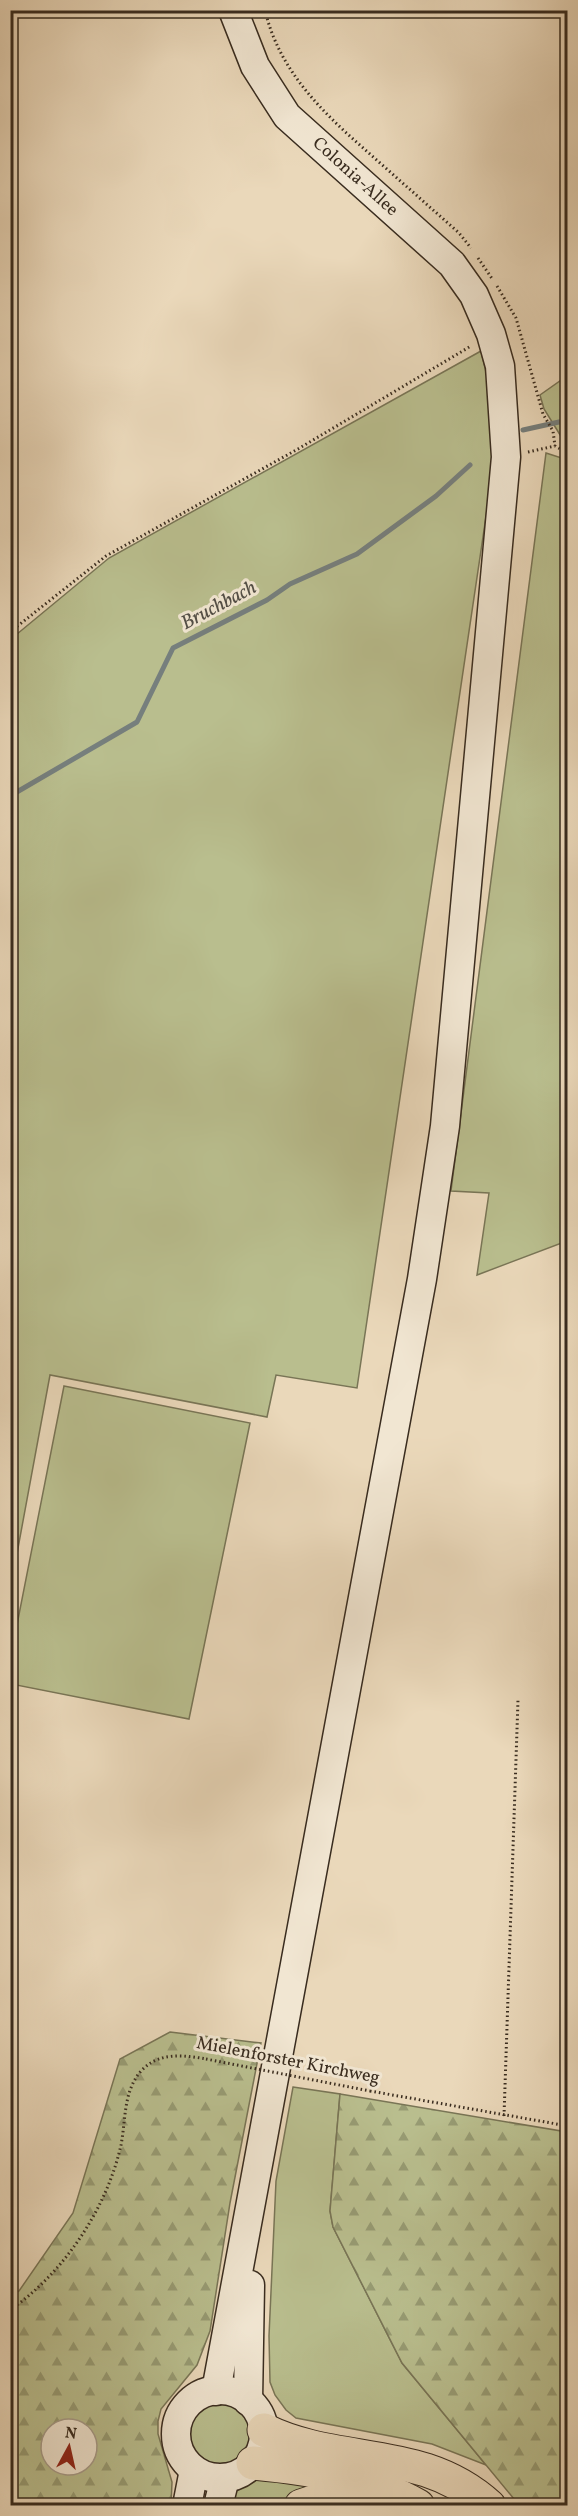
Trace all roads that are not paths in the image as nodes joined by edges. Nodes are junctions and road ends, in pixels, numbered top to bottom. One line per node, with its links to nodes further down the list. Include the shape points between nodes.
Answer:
1 (232, 10): 2 (main road, Colonia-Allee, via 255,66 286,116 452,264 474,295 500,366 506,457 445,1126 419,1291)
2 (251, 2205): 3 (main road); 4 (main road)
3 (216, 2391): 4 (main road, via 228,2391); 6 (main road, via 194,2399 179,2417 176,2428 180,2452)
4 (248, 2401): 5 (main road, via 259,2414)
5 (264, 2430): 7 (main road, via 259,2453); 12 (highway, via 287,2442 431,2470 457,2482)
6 (194, 2470): 7 (main road, via 214,2478); 8 (main road)
7 (239, 2470): 9 (main road); 11 (highway, via 281,2465 351,2478)
8 (188, 2505)
9 (218, 2505)
10 (301, 2505): 11 (highway, via 328,2497 370,2495)
11 (416, 2505)
12 (489, 2505)

